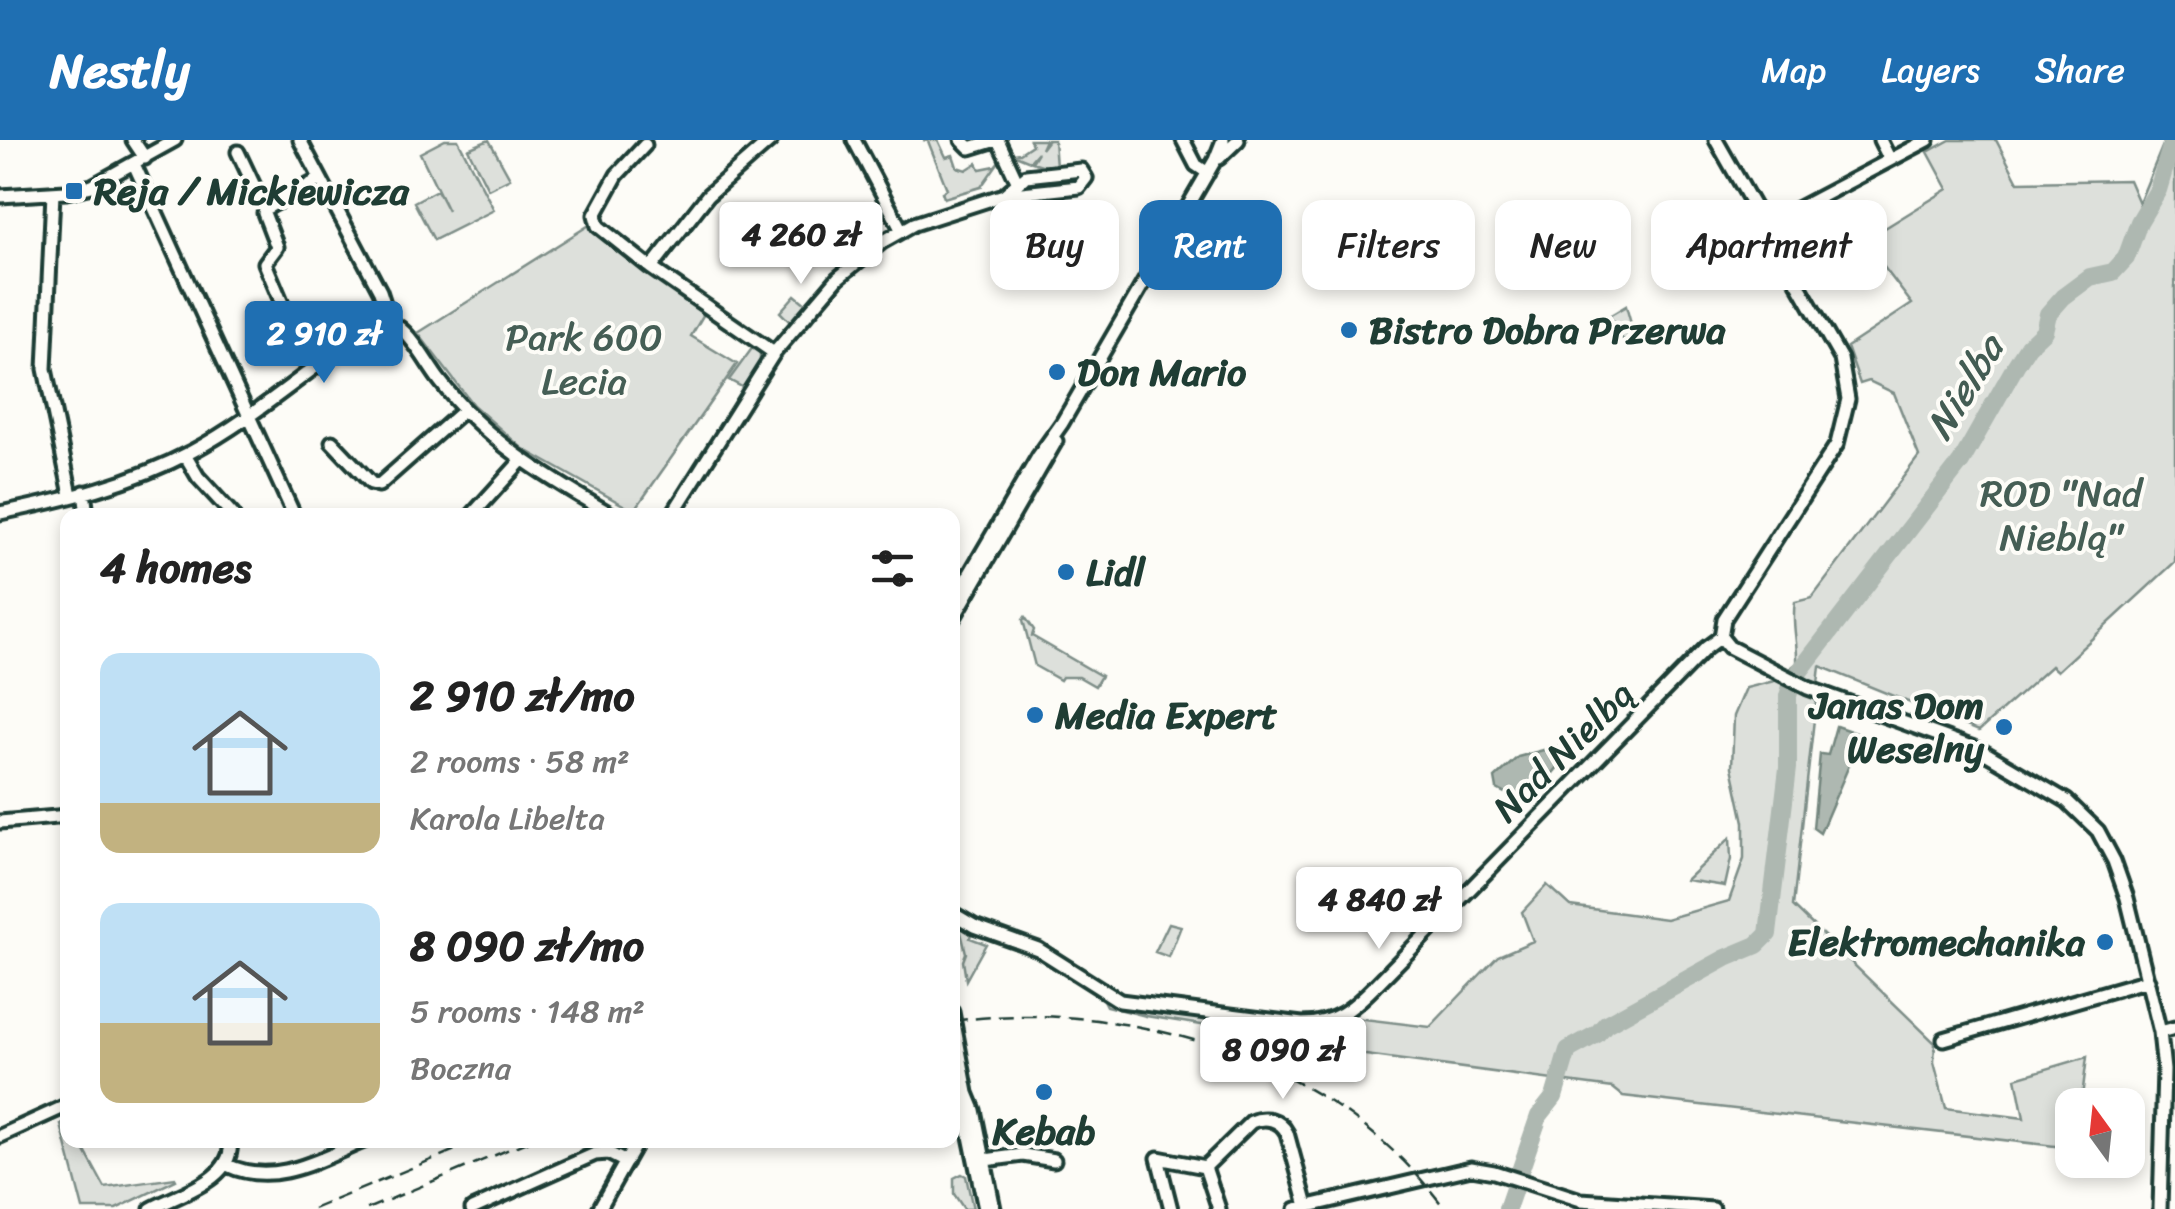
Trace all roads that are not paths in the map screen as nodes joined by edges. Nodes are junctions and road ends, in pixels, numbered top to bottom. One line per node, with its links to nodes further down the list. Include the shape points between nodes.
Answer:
1 (133, 140): 18 (street)
2 (175, 140): 18 (street)
3 (300, 140): 20 (street)
4 (770, 140): 29 (street, via 708,195)
5 (854, 140): 28 (street)
6 (962, 140): 7 (street, via 970,148)
7 (997, 140): 21 (street)
8 (1182, 140): 19 (street)
9 (1223, 140): 16 (street)
10 (1238, 140): 16 (street)
11 (1716, 140): 25 (street, Nad Nielbą)
12 (1880, 140): 17 (street)
13 (1928, 140): 17 (street)
14 (646, 146): 29 (street, via 617,175 596,215 598,226)
15 (238, 152): 27 (street)
16 (1215, 160): 19 (street)
17 (1890, 160): 26 (street)
18 (140, 161): 23 (street, via 92,186); 35 (street)
19 (1208, 173): 36 (street)
20 (320, 179): 27 (street); 31 (street)
21 (1017, 181): 24 (street); 24 (street, via 1076,170 1086,178 1074,188)
22 (0, 193): 23 (street)
23 (54, 193): 41 (street, via 46,369)
24 (1004, 195): 28 (street)
25 (1752, 200)
26 (1814, 200)
27 (265, 209): 32 (street, via 277,247 264,263)
28 (902, 230): 33 (street, via 838,278)
29 (650, 268): 33 (street)
30 (1803, 290): 52 (street, Nad Nielbą, via 1838,352 1848,407 1834,449 1724,619)
31 (390, 322): 34 (street); 35 (street, via 371,327)
32 (291, 324)
33 (774, 354): 40 (street)
34 (464, 410): 37 (street, via 379,485); 39 (street)
35 (249, 416): 38 (street); 44 (street)
36 (1062, 423): 50 (street); 51 (street)
37 (332, 442)
38 (185, 455): 41 (street); 43 (street)
39 (521, 461): 45 (street); 46 (street)
40 (686, 489): 47 (street); 48 (street)
41 (78, 494): 42 (street); 49 (street)
42 (84, 508)
43 (227, 508)
44 (291, 508)
45 (478, 508)
46 (600, 508)
47 (668, 508)
48 (676, 508)
49 (0, 513)
50 (960, 590)
51 (960, 608)
52 (1721, 637): 55 (street, Nad Nielbą, via 1353,1007 1332,1020 1302,1024 1120,1001 1038,949); 56 (street, via 1808,688 1982,751 2075,808 2114,861)
53 (60, 817): 54 (street)
54 (0, 822)
55 (960, 918)
56 (2148, 980): 58 (street); 59 (street)
57 (2175, 1028): 58 (street)
58 (2160, 1032): 82 (street)
59 (1944, 1039)
60 (960, 1058): 62 (street)
61 (960, 1093): 62 (street)
62 (966, 1093): 68 (street); 78 (street)
63 (60, 1108): 64 (street)
64 (0, 1136)
65 (231, 1148): 71 (street)
66 (346, 1148): 71 (street, via 284,1172 251,1174)
67 (634, 1148): 70 (street)
68 (985, 1160): 69 (street); 79 (street)
69 (1054, 1160)
70 (626, 1162): 76 (street, via 595,1154); 77 (street)
71 (227, 1165): 75 (street)
72 (1206, 1167): 73 (street, via 1158,1158); 74 (street, via 1252,1122 1275,1121 1287,1133); 80 (street)
73 (1170, 1207)
74 (1302, 1208): 81 (street, via 1472,1168 1582,1200)
75 (150, 1209)
76 (472, 1209)
77 (600, 1209)
78 (985, 1209)
79 (994, 1209)
80 (1219, 1209)
81 (1708, 1209)
82 (2160, 1209)

